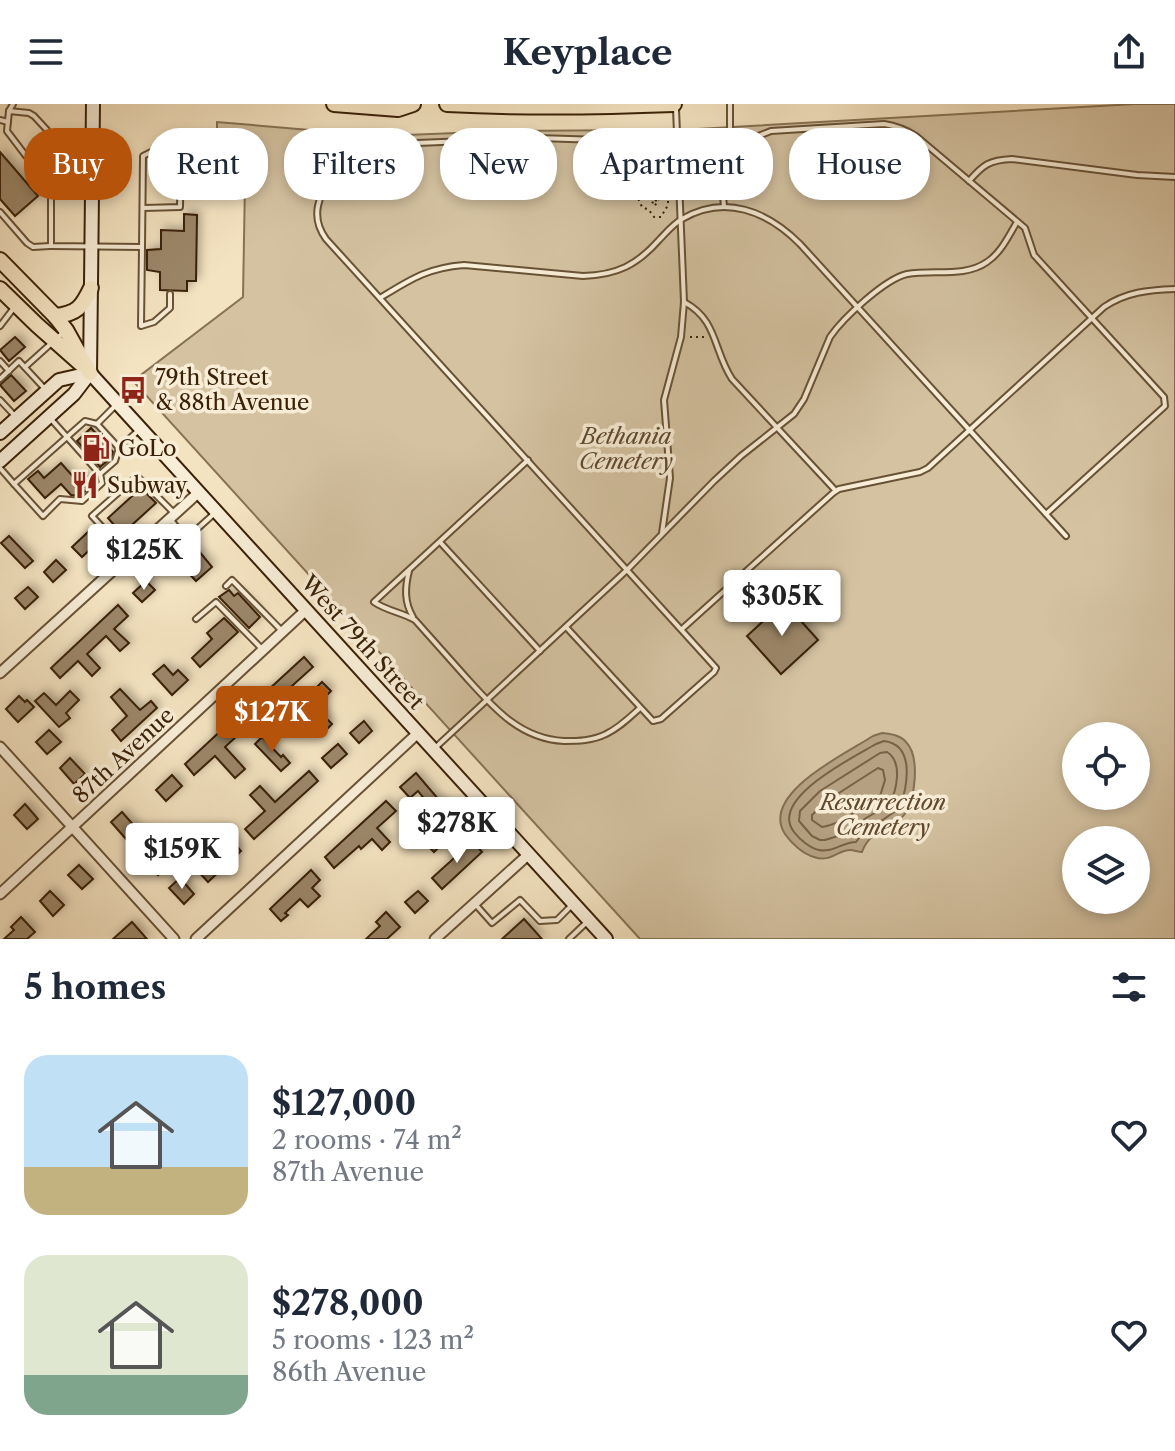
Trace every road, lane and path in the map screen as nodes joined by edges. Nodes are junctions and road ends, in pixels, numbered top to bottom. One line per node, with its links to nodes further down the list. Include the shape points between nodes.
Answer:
1 (93, 104): 31 (main road)
2 (334, 104): 3 (main road, via 398,109)
3 (413, 104)
4 (447, 104): 7 (main road)
5 (675, 104): 7 (main road); 12 (lane)
6 (730, 104): 13 (lane)
7 (578, 106)
8 (11, 107): 10 (lane); 11 (lane, via 34,116)
9 (0, 120): 10 (lane)
10 (8, 122): 16 (lane, via 7,131)
11 (44, 128)
12 (676, 128)
13 (730, 128)
14 (773, 131): 18 (lane, via 896,125)
15 (573, 139): 39 (lane, via 380,145 344,166 326,186 317,222)
16 (24, 153)
17 (1175, 177): 18 (lane, via 1012,159 989,162)
18 (969, 181): 30 (lane)
19 (51, 200): 32 (lane)
20 (639, 200): 27 (path)
21 (654, 200): 27 (path)
22 (668, 200): 27 (path, via 662,216 654,217)
23 (679, 200): 29 (lane)
24 (723, 200): 25 (lane)
25 (724, 206): 29 (lane); 42 (lane, via 775,222)
26 (144, 208): 26 (lane, via 143,156 163,146 181,146 180,207); 33 (lane)
27 (649, 210)
28 (0, 212): 32 (lane, via 27,243)
29 (680, 219): 39 (lane, via 648,252 619,271 583,276 445,267 426,271); 40 (lane)
30 (1017, 222): 42 (lane, via 986,264 897,278); 44 (lane, via 1027,232 1034,255)
31 (91, 245): 32 (lane); 33 (lane); 35 (main road)
32 (51, 246)
33 (142, 247): 38 (lane, via 141,326 170,308)
34 (0, 260): 43 (main road)
35 (91, 288): 43 (main road, via 74,312); 52 (main road)
36 (0, 289): 41 (main road)
37 (1175, 289): 44 (lane, via 1125,295)
38 (170, 294)
39 (380, 298): 66 (lane)
40 (684, 302): 47 (lane, via 705,318); 48 (lane)
41 (15, 305): 45 (lane); 46 (main road)
42 (858, 308): 61 (lane, via 835,329 804,399); 62 (lane)
43 (55, 316): 46 (main road)
44 (1092, 319): 62 (lane); 74 (lane, via 1164,397 1165,406)
45 (0, 326)
46 (60, 336): 50 (lane); 52 (main road)
47 (714, 336): 48 (path); 61 (lane, via 732,379)
48 (681, 337): 76 (lane, via 664,400 670,478)
49 (0, 361): 51 (lane)
50 (25, 367): 51 (lane, via 19,361); 54 (lane)
51 (9, 371): 53 (lane)
52 (90, 373): 54 (main road, via 59,380); 56 (main road, West 79th Street); 57 (main road)
53 (0, 379)
54 (47, 391): 58 (main road)
55 (0, 400): 58 (lane)
56 (118, 403): 59 (lane); 60 (main road, West 79th Street)
57 (50, 417): 64 (lane); 67 (main road)
58 (16, 418): 63 (main road)
59 (97, 424): 64 (lane, via 85,421); 65 (lane)
60 (141, 428): 65 (lane); 72 (main road, West 79th Street)
61 (778, 428): 71 (lane); 76 (lane, via 728,467)
62 (970, 431): 71 (lane, via 920,472); 74 (lane)
63 (0, 433)
64 (67, 437): 69 (lane); 70 (lane)
65 (119, 448): 69 (lane, via 115,461)
66 (528, 460): 78 (lane); 81 (lane)
67 (0, 461)
68 (0, 468): 70 (lane)
69 (100, 474): 70 (lane, via 102,483 82,501 60,499 43,516)
70 (14, 484)
71 (836, 491): 87 (lane)
72 (199, 492): 73 (main road, West 79th Street); 75 (street)
73 (217, 512): 75 (lane, via 186,539); 83 (main road, West 79th Street)
74 (1046, 514): 77 (lane)
75 (172, 516): 79 (street); 79 (lane, via 137,476 92,516)
76 (661, 535): 81 (lane)
77 (1066, 536)
78 (440, 542): 80 (lane); 90 (lane)
79 (129, 556): 91 (street)
80 (410, 569): 85 (lane, via 406,594); 85 (lane, via 374,602)
81 (628, 569): 86 (lane); 87 (lane)
82 (226, 586): 88 (lane, via 232,580)
83 (306, 610): 88 (street, 87th Avenue); 94 (main road, West 79th Street)
84 (196, 619): 89 (lane, via 216,602)
85 (415, 620): 92 (lane)
86 (566, 627): 90 (lane); 93 (lane)
87 (682, 629): 93 (lane, via 715,665 714,672 658,721)
88 (283, 632): 89 (street, 87th Avenue)
89 (263, 650): 97 (street, 87th Avenue)
90 (540, 651): 92 (lane)
91 (0, 673)
92 (487, 700): 93 (lane, via 519,728 552,740 599,737); 96 (lane)
93 (640, 708)
94 (418, 733): 96 (main road, West 79th Street); 104 (street)
95 (0, 747): 97 (street)
96 (434, 750): 98 (main road, West 79th Street)
97 (72, 827): 99 (street, 87th Avenue); 103 (street)
98 (529, 854): 100 (street); 101 (main road, West 79th Street)
99 (0, 894)
100 (475, 903): 101 (lane, via 492,923 520,900 540,921 557,920); 105 (street)
101 (574, 903): 102 (main road, West 79th Street)
102 (589, 920): 106 (lane); 107 (main road, West 79th Street)
103 (174, 939)
104 (196, 939)
105 (435, 939)
106 (569, 939)
107 (606, 939)

